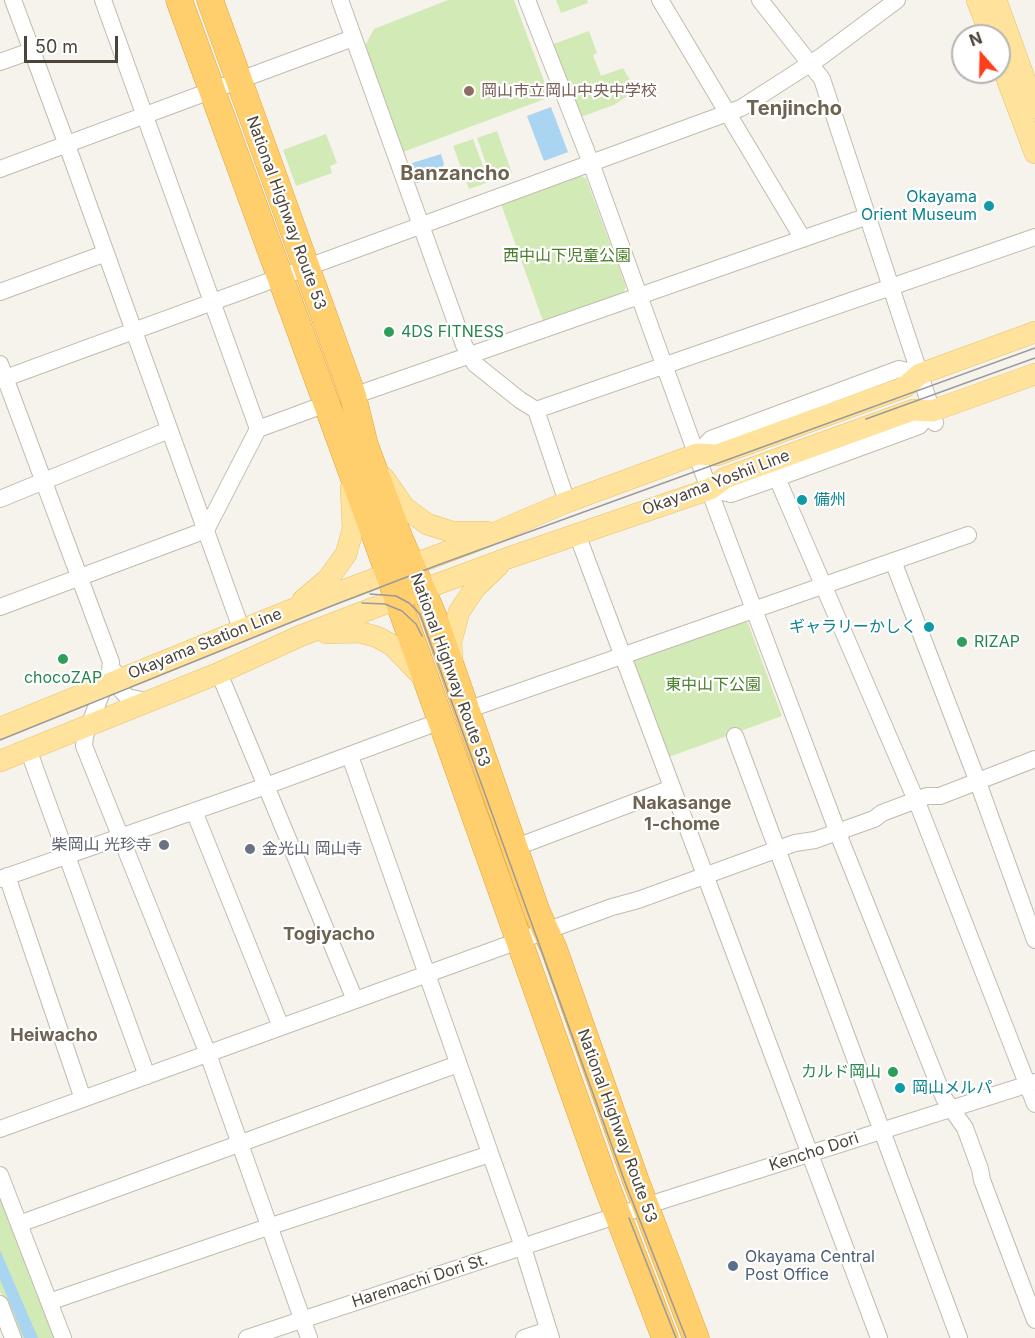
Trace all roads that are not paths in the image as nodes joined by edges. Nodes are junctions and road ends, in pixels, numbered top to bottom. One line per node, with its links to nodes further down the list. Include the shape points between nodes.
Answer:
1 (13, 0): 14 (street)
2 (103, 0): 22 (street)
3 (179, 0): 19 (highway, National Highway Route 53)
4 (210, 0): 17 (highway, National Highway Route 53)
5 (340, 0): 13 (street)
6 (527, 0): 25 (street)
7 (660, 0): 21 (street)
8 (760, 0): 16 (street)
9 (897, 0): 16 (street)
10 (977, 0): 12 (main road)
11 (996, 0): 20 (main road)
12 (986, 24)
13 (354, 38): 17 (street); 28 (street)
14 (31, 51): 15 (street); 23 (street)
15 (0, 62)
16 (810, 64): 21 (street); 27 (street, via 822,79)
17 (238, 81): 19 (street); 32 (highway, National Highway Route 53)
18 (1009, 84): 24 (main road)
19 (212, 91): 22 (street); 33 (highway, National Highway Route 53)
20 (1035, 108)
21 (728, 113): 25 (street); 30 (street)
22 (144, 116): 23 (street); 37 (street)
23 (67, 144): 26 (street); 31 (street)
24 (1035, 153)
25 (591, 163): 28 (street); 36 (street)
26 (0, 169)
27 (868, 216): 30 (street); 34 (street)
28 (420, 227): 32 (street); 40 (street)
29 (1035, 237): 34 (street)
30 (803, 239): 36 (street)
31 (106, 253): 35 (street); 38 (street)
32 (307, 268): 33 (street); 45 (highway, National Highway Route 53)
33 (280, 278): 37 (street); 46 (highway, National Highway Route 53)
34 (891, 286): 41 (street); 43 (street)
35 (0, 292)
36 (639, 295): 40 (street); 41 (street)
37 (213, 302): 38 (street); 49 (street)
38 (133, 332): 42 (street); 50 (street)
39 (1035, 332): 43 (main road, Okayama Yoshii Line)
40 (469, 356): 45 (street); 47 (street)
41 (665, 366): 47 (street); 51 (street)
42 (2, 374): 54 (street)
43 (920, 374): 48 (street); 51 (main road, Okayama Yoshii Line, via 905,387 717,455)
44 (1035, 374): 48 (main road, Okayama Yoshii Line)
45 (353, 396): 52 (highway, National Highway Route 53, via 365,445)
46 (326, 404): 49 (street); 52 (highway, National Highway Route 53)
47 (536, 410): 57 (street)
48 (934, 417): 53 (street); 55 (main road, Okayama Yoshii Line, via 913,410 725,478)
49 (258, 429): 58 (street)
50 (169, 430): 54 (street); 58 (street)
51 (697, 454): 55 (street); 57 (main road, Okayama Yoshii Line)
52 (360, 464): 59 (main road, via 417,518 452,532); 64 (highway, National Highway Route 53); 71 (main road, via 353,530 346,554 327,579)
53 (777, 478): 55 (street, via 731,494); 66 (street)
54 (43, 480): 56 (street); 65 (street)
55 (710, 489): 60 (main road, Okayama Yoshii Line); 70 (street)
56 (0, 499)
57 (567, 502): 59 (main road, Okayama Yoshii Line)
58 (206, 530): 65 (street); 72 (street)
59 (495, 532): 64 (main road, Okayama Yoshii Line)
60 (577, 534): 62 (main road, Okayama Yoshii Line); 74 (street)
61 (969, 535): 63 (street)
62 (508, 558): 67 (main road, Okayama Yoshii Line); 75 (main road, via 475,588 459,612 451,642)
63 (893, 561): 66 (street); 89 (street)
64 (400, 569): 67 (highway, National Highway Route 53); 68 (highway, National Highway Route 53); 71 (main road, Okayama Station Line)
65 (79, 578): 69 (street); 77 (street)
66 (824, 585): 70 (street); 92 (street)
67 (422, 590): 68 (main road, Okayama Yoshii Line); 75 (highway, National Highway Route 53)
68 (397, 599): 73 (main road, Okayama Station Line); 78 (highway, National Highway Route 53)
69 (0, 607)
70 (754, 609): 74 (street); 94 (street)
71 (291, 610): 72 (main road, Okayama Station Line)
72 (242, 631): 77 (main road, Okayama Station Line)
73 (300, 636): 76 (main road, Okayama Station Line); 78 (main road, via 359,632 377,637 393,645)
74 (623, 655): 80 (street); 91 (street)
75 (453, 671): 80 (highway, National Highway Route 53)
76 (219, 673): 79 (main road, Okayama Station Line); 90 (street)
77 (112, 675): 79 (street, via 126,697); 82 (street); 83 (main road, Okayama Station Line)
78 (427, 682): 81 (highway, National Highway Route 53)
79 (147, 701): 82 (main road, Okayama Station Line)
80 (467, 710): 96 (highway, National Highway Route 53)
81 (441, 721): 86 (street); 102 (highway, National Highway Route 53)
82 (90, 725): 85 (main road, Okayama Station Line); 95 (street, via 84,746)
83 (0, 728)
84 (735, 736): 97 (street)
85 (28, 749): 88 (main road, Okayama Station Line); 98 (street)
86 (350, 756): 90 (street); 104 (street)
87 (1035, 759): 89 (street)
88 (0, 760)
89 (978, 782): 92 (street); 103 (street)
90 (266, 786): 93 (street); 105 (street)
91 (672, 788): 96 (street); 99 (street)
92 (916, 800): 94 (street); 110 (street)
93 (194, 811): 95 (street); 106 (street)
94 (838, 832): 97 (street); 113 (street, via 942,1094)
95 (121, 836): 98 (street); 107 (street)
96 (514, 848): 101 (highway, National Highway Route 53)
97 (777, 849): 99 (street); 115 (street)
98 (66, 855): 100 (street); 109 (street)
99 (705, 875): 101 (street); 118 (street)
100 (3, 878): 111 (street)
101 (545, 931): 102 (street); 120 (highway, National Highway Route 53)
102 (519, 940): 104 (street); 121 (highway, National Highway Route 53)
103 (1035, 940)
104 (427, 974): 105 (street); 108 (street)
105 (355, 1000): 106 (street)
106 (281, 1027): 107 (street)
107 (208, 1054): 109 (street); 116 (street)
108 (458, 1064): 116 (street); 117 (street)
109 (147, 1076): 111 (street)
110 (1032, 1083): 112 (street); 113 (street, Kencho Dori)
111 (83, 1099): 114 (street)
112 (1035, 1104)
113 (951, 1108): 115 (street, Kencho Dori); 129 (street, via 965,1128)
114 (0, 1129)
115 (881, 1131): 118 (street, Kencho Dori); 139 (street)
116 (238, 1143): 123 (street); 124 (street)
117 (490, 1154): 124 (street); 125 (street)
118 (811, 1154): 120 (street, Kencho Dori); 138 (street)
119 (0, 1175): 123 (street)
120 (645, 1206): 121 (street, Kencho Dori); 137 (highway, National Highway Route 53)
121 (618, 1215): 122 (street, Kencho Dori); 136 (highway, National Highway Route 53)
122 (593, 1223): 125 (street, Haremachi Dori St.)
123 (19, 1224): 126 (street)
124 (270, 1227): 126 (street); 128 (street)
125 (523, 1247): 128 (street, Haremachi Dori St.); 130 (street)
126 (49, 1302): 132 (street)
127 (0, 1304): 131 (street)
128 (302, 1320): 133 (street, Haremachi Dori St.); 134 (street)
129 (1035, 1320)
130 (550, 1334): 135 (street)
131 (13, 1338)
132 (63, 1338)
133 (247, 1338)
134 (309, 1338)
135 (524, 1338)
136 (665, 1338)
137 (696, 1338)
138 (879, 1338)
139 (959, 1338)

